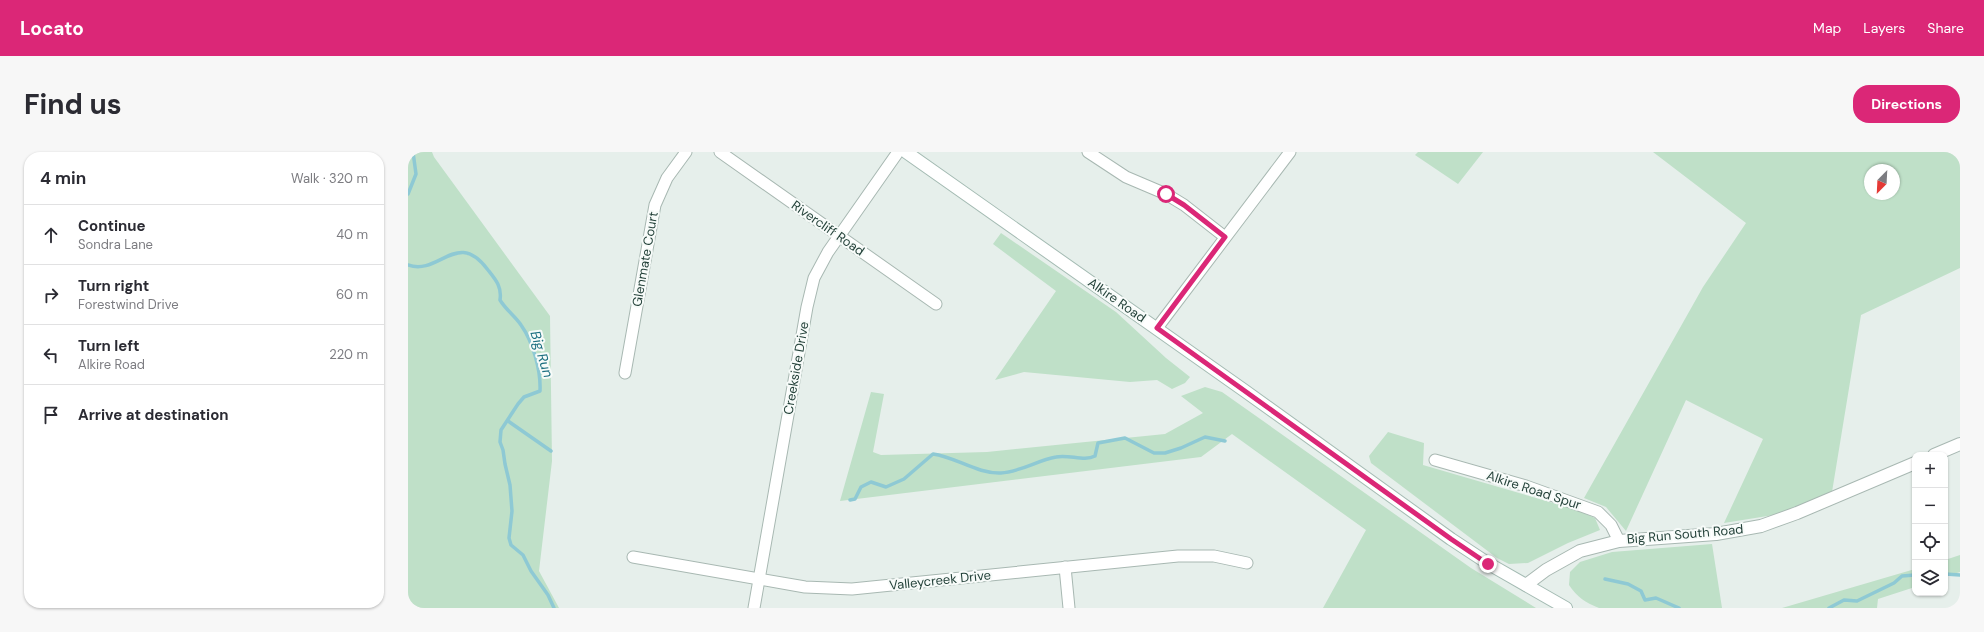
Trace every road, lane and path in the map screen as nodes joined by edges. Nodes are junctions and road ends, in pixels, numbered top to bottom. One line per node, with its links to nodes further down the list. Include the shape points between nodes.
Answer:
1 (686, 152): 11 (street, Glenmate Court, via 667,178 655,204)
2 (720, 152): 7 (street, Rivercliff Road)
3 (898, 152): 7 (street, Creekside Drive)
4 (906, 152): 10 (main road, Alkire Road)
5 (1088, 152): 8 (street, via 1126,177 1166,194 1184,205)
6 (1290, 152): 8 (street)
7 (839, 236): 9 (street, Rivercliff Road); 20 (street, Creekside Drive, via 818,269 810,294)
8 (1225, 237): 10 (street)
9 (936, 304)
10 (1157, 328): 21 (main road, Alkire Road, via 1451,539)
11 (625, 373)
12 (1960, 444): 13 (main road)
13 (1941, 452)
14 (1435, 460): 16 (street, Alkire Road Spur, via 1526,486 1598,512 1611,525)
15 (1912, 464): 16 (main road, Big Run South Road, via 1798,514 1761,526 1716,534)
16 (1619, 541): 21 (main road, Big Run South Road, via 1580,551 1546,570)
17 (633, 557): 20 (street, Valleycreek Drive)
18 (1247, 564): 19 (street, Valleycreek Drive, via 1214,556 1178,556)
19 (1065, 567): 20 (street, Valleycreek Drive, via 852,589 805,587); 23 (street)
20 (760, 579): 22 (street, Creekside Drive)
21 (1526, 585): 24 (main road, Alkire Road)
22 (754, 608)
23 (1069, 608)
24 (1566, 608)

